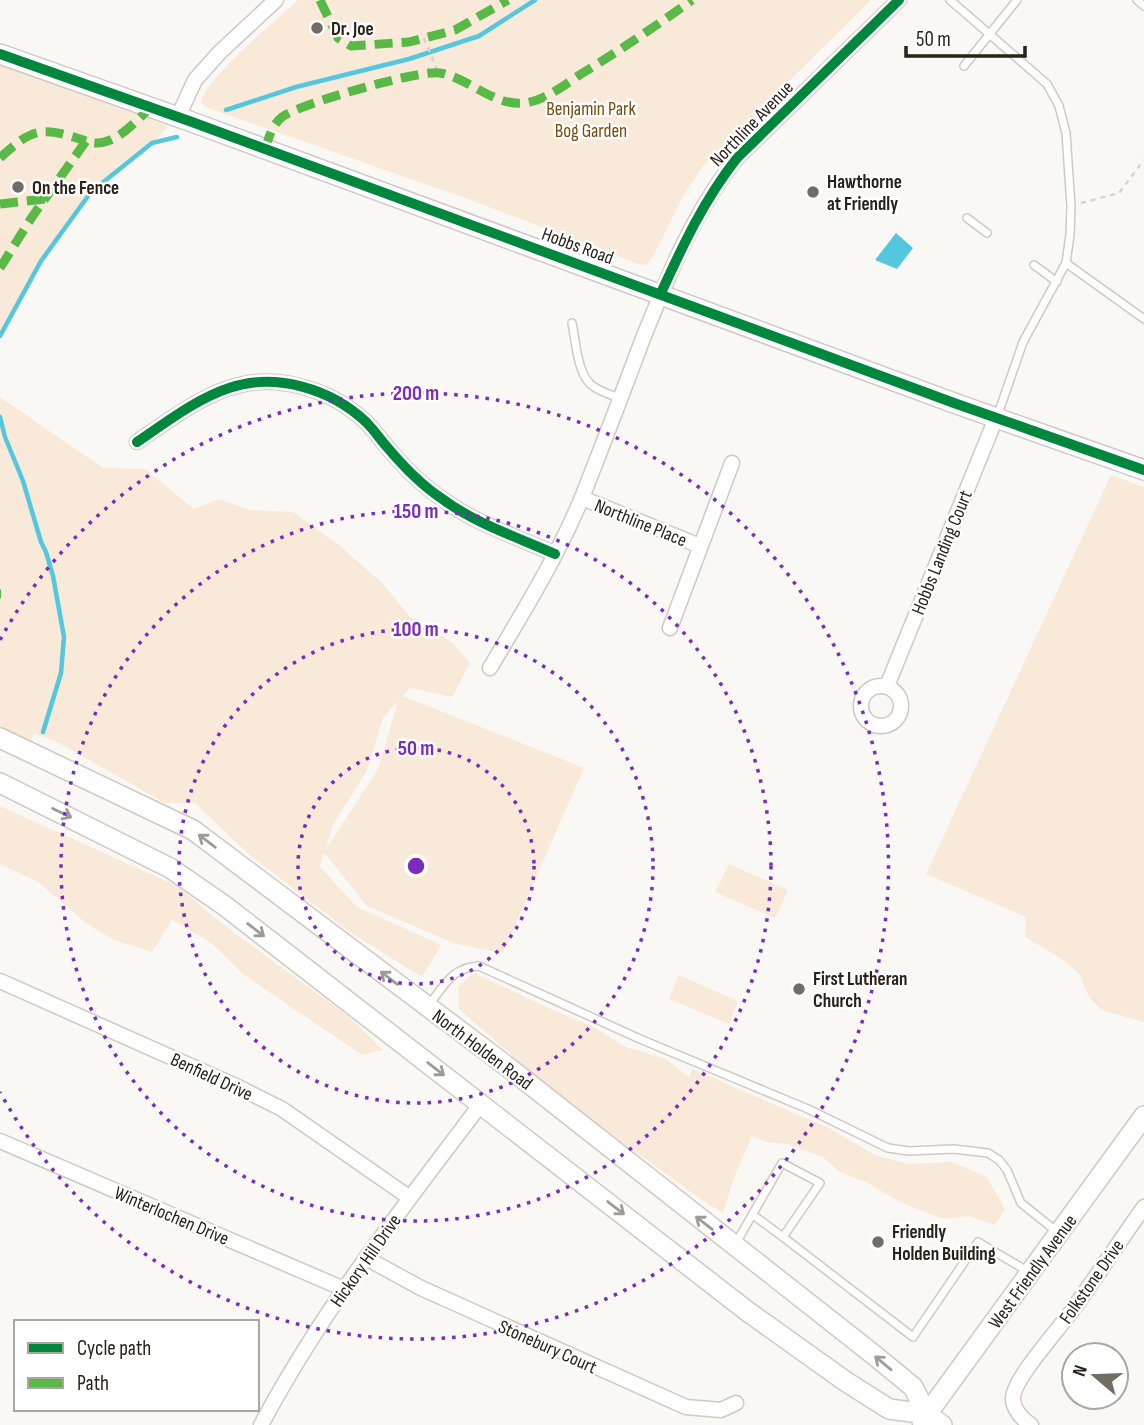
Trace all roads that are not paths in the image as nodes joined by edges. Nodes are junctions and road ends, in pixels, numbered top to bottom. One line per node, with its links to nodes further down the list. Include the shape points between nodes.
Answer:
1 (276, 0): 10 (street, via 219,51 195,80)
2 (899, 0): 16 (street, Northline Avenue, via 737,158 694,223)
3 (950, 0): 7 (lane)
4 (1017, 0): 7 (lane)
5 (1137, 0): 6 (lane)
6 (1144, 6)
7 (990, 35): 9 (lane); 13 (lane, via 1047,84 1059,106 1066,133 1071,206)
8 (0, 54): 10 (main road, Hobbs Road)
9 (964, 66)
10 (178, 117): 16 (main road, Hobbs Road)
11 (967, 218): 12 (lane)
12 (987, 233)
13 (1066, 263): 15 (lane); 17 (lane)
14 (1034, 265): 15 (lane)
15 (1057, 282): 20 (lane, via 1023,342)
16 (661, 293): 19 (street, Northline Avenue); 20 (main road, Hobbs Road)
17 (1144, 319)
18 (572, 323): 19 (lane, via 587,379)
19 (620, 399): 24 (street, Northline Avenue)
20 (996, 418): 23 (main road, Hobbs Road); 29 (street, Hobbs Landing Court)
21 (137, 442): 26 (street, via 229,388 255,383 300,386 326,394 356,413 412,475 441,498)
22 (732, 463): 25 (street, Northline Place)
23 (1144, 470)
24 (582, 498): 25 (street, Northline Place); 26 (street, Northline Avenue)
25 (700, 546): 27 (street, Northline Place)
26 (555, 554): 28 (street, Northline Avenue)
27 (670, 628)
28 (490, 668)
29 (887, 687)
30 (0, 738): 33 (main road, North Holden Road, one-way to 30, via 193,830)
31 (0, 783): 34 (main road, one-way to 34, via 170,869)
32 (0, 981): 37 (street, Benfield Drive, via 282,1109)
33 (427, 1007): 40 (lane, via 452,975 479,965 888,1148 988,1153 1007,1171 1021,1203); 42 (main road, North Holden Road, one-way to 33)
34 (481, 1104): 37 (street, Hickory Hill Drive); 47 (main road, one-way to 47, via 747,1311 845,1381 889,1409)
35 (1144, 1116): 40 (main road, West Friendly Avenue)
36 (0, 1141): 45 (street, Winterlochen Drive)
37 (410, 1198): 43 (street, Hickory Hill Drive)
38 (1144, 1207): 49 (street, Folkstone Drive, via 1018,1384 1013,1398 1016,1409)
39 (753, 1215): 41 (lane); 41 (lane, via 782,1163 820,1183); 42 (lane)
40 (1060, 1234): 44 (main road, West Friendly Avenue)
41 (783, 1237): 44 (lane, via 913,1337 978,1242)
42 (734, 1247): 47 (main road, North Holden Road, one-way to 42, via 913,1387)
43 (366, 1258): 45 (street, Hickory Hill Drive); 46 (street, Stonebury Court, via 686,1408 721,1409)
44 (1031, 1273): 47 (main road, West Friendly Avenue)
45 (344, 1289): 48 (street, Hickory Hill Drive)
46 (736, 1403)
47 (929, 1421)
48 (261, 1425)
49 (1031, 1425)

